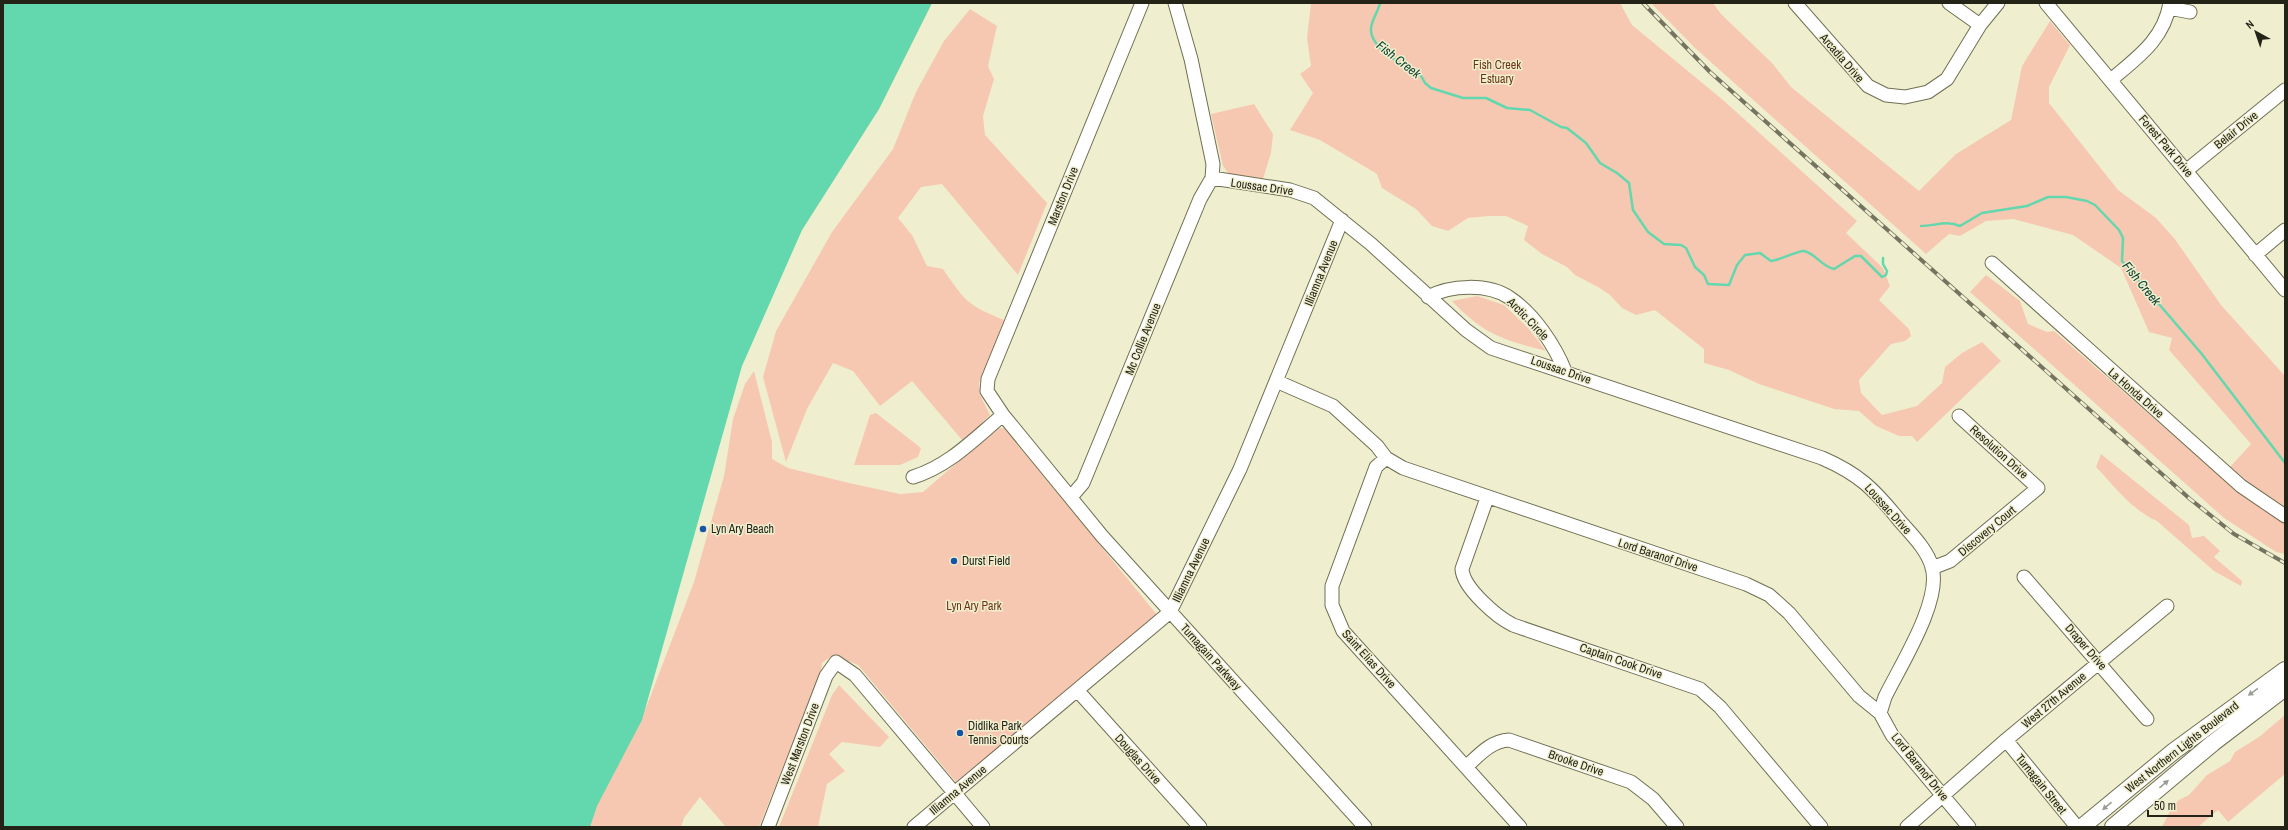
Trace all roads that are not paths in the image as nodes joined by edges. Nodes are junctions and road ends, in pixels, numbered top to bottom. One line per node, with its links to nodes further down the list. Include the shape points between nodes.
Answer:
1 (1142, 3): 22 (street, Marston Drive, via 990,374)
2 (1174, 3): 13 (street, via 1192,66 1213,164)
3 (1795, 3): 9 (street, Arcadia Drive, via 1861,80 1877,91 1895,96 1920,94 1941,84 1952,72)
4 (1949, 3): 9 (street)
5 (1998, 3): 9 (street, Arcadia Drive)
6 (2046, 3): 10 (street, Forest Park Drive)
7 (2169, 5): 8 (street); 10 (street, via 2164,24 2156,39)
8 (2190, 12)
9 (1980, 25)
10 (2112, 80): 12 (street, Forest Park Drive)
11 (2285, 90): 12 (street, Belair Drive)
12 (2187, 170): 16 (street, Forest Park Drive)
13 (1212, 178): 14 (street, Loussac Drive, via 1301,193 1322,203); 28 (street, Mc Collie Avenue, via 1200,199 1083,483)
14 (1342, 220): 19 (street, Loussac Drive); 21 (street, Illiamna Avenue)
15 (2285, 230): 16 (street)
16 (2255, 255): 18 (street, Forest Park Drive)
17 (1992, 263): 30 (street, La Honda Drive, via 2241,486)
18 (2285, 290)
19 (1428, 297): 20 (street, Loussac Drive, via 1491,348); 20 (street, Arctic Circle, via 1440,290 1454,288 1488,290 1504,294 1521,308 1554,346)
20 (1565, 372): 31 (street, Loussac Drive, via 1836,464 1858,477 1877,493 1922,547)
21 (1276, 381): 25 (street, Lord Baranof Drive, via 1342,412); 34 (street, Illiamna Avenue, via 1223,505)
22 (987, 391): 23 (street, Turnagain Parkway)
23 (1002, 415): 26 (street, via 940,466); 28 (street, Turnagain Parkway)
24 (1959, 416): 27 (street, Resolution Drive)
25 (1386, 458): 29 (street, Lord Baranof Drive, via 1403,468); 42 (street, Saint Elias Drive, via 1376,467 1334,576 1330,595 1333,610 1343,631)
26 (912, 477)
27 (2038, 488): 31 (street, Discovery Court, via 1950,561)
28 (1071, 497): 34 (street, Turnagain Parkway)
29 (1487, 498): 39 (street, Lord Baranof Drive, via 1746,584 1769,595 1789,613 1859,696); 52 (street, Captain Cook Drive, via 1463,564 1462,575 1494,613 1513,625 1700,689 1720,707)
30 (2285, 516)
31 (1932, 568): 39 (street, Loussac Drive, via 1934,582 1930,605 1885,697)
32 (2024, 577): 35 (street, Draper Drive)
33 (2167, 606): 35 (street, West 27th Avenue)
34 (1170, 612): 38 (street, Illiamna Avenue); 49 (street, Turnagain Parkway)
35 (2099, 662): 40 (street, Draper Drive); 41 (street, West 27th Avenue)
36 (2285, 670): 56 (main road, West Northern Lights Boulevard, one-way to 56, via 2174,751)
37 (2285, 688): 57 (main road, West Northern Lights Boulevard, one-way to 37, via 2213,743)
38 (1077, 690): 43 (street, Illiamna Avenue); 48 (street, Douglas Drive)
39 (1880, 713): 44 (street, Lord Baranof Drive, via 1892,735)
40 (2147, 719)
41 (2006, 740): 44 (street, West 27th Avenue); 55 (street, Turnagain Street)
42 (1466, 767): 50 (street, Saint Elias Drive); 51 (street, Brooke Drive, via 1490,746 1509,740 1631,782 1653,798)
43 (954, 793): 45 (street, West Marston Drive, via 855,675 836,662 826,676); 46 (street, Illiamna Avenue); 47 (street)
44 (1944, 796): 53 (street, West 27th Avenue); 54 (street, Lord Baranof Drive)
45 (768, 827)
46 (914, 827)
47 (983, 827)
48 (1200, 827)
49 (1365, 827)
50 (1520, 827)
51 (1677, 827)
52 (1821, 827)
53 (1907, 827)
54 (1969, 827)
55 (2077, 827)
56 (2082, 827)
57 (2113, 827)

